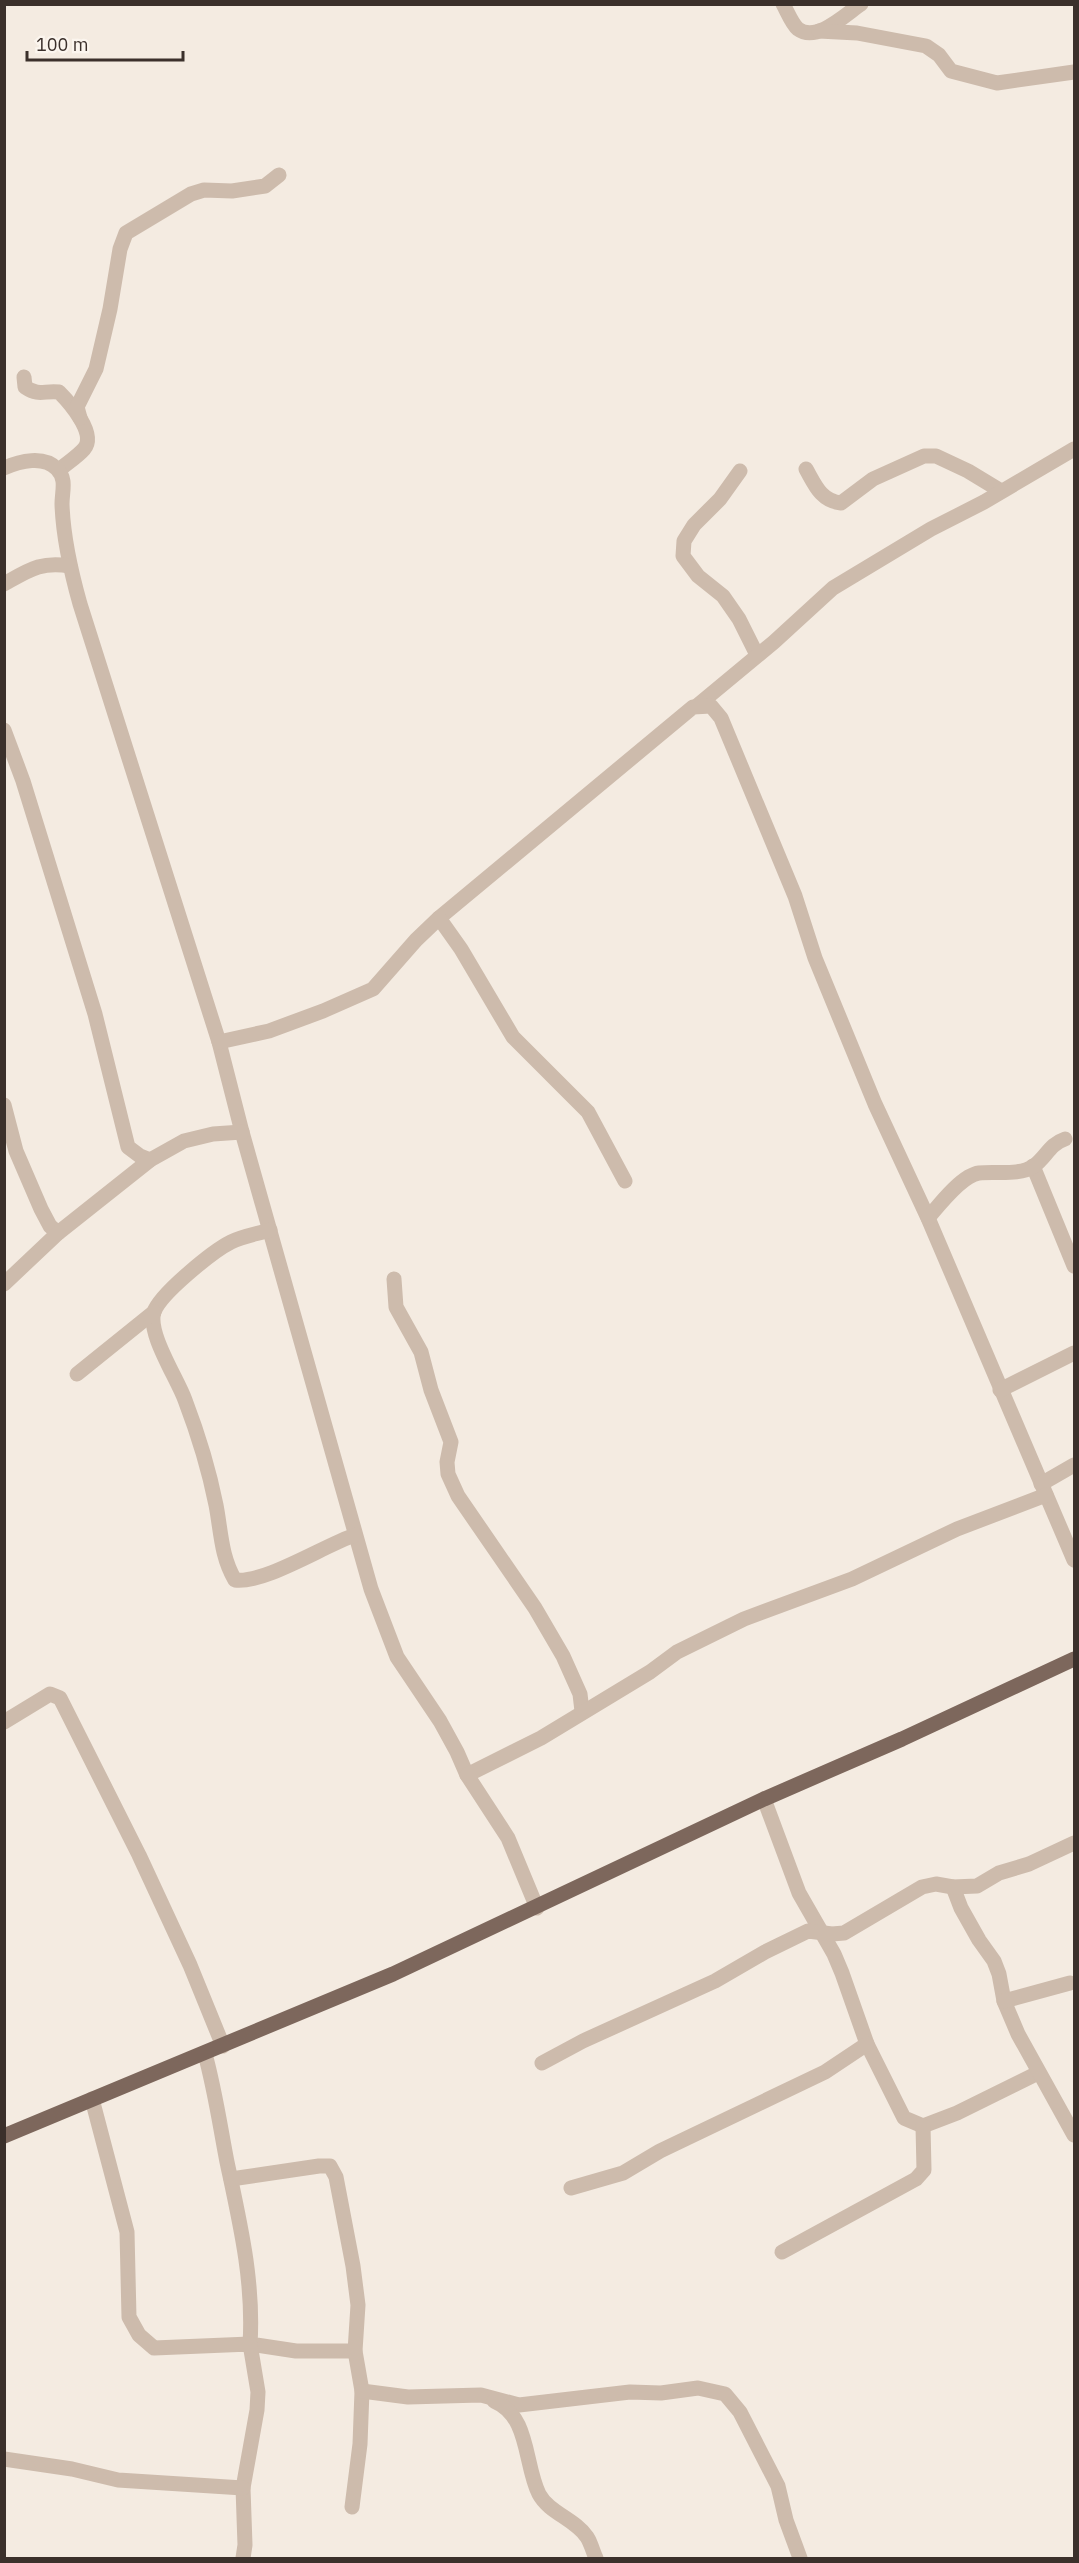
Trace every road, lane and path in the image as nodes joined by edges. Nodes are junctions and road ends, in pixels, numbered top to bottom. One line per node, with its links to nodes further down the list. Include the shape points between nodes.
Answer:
1 (783, 4): 3 (street, via 797,28)
2 (861, 4): 3 (street)
3 (819, 32): 4 (street, via 856,33 926,46 951,71 997,83)
4 (1074, 72)
5 (279, 175): 7 (street, via 265,186 191,194 126,233 96,369 77,407)
6 (24, 377): 7 (street, via 25,387 31,391 59,392)
7 (80, 418): 11 (street, via 88,442)
8 (1074, 449): 13 (street)
9 (4, 468): 11 (street, via 39,461)
10 (806, 469): 13 (street, via 819,492 830,502 841,503 873,479 924,456 936,456)
11 (59, 470): 14 (street, via 64,481 62,504)
12 (740, 471): 16 (street, via 720,500 694,525 684,541 683,556 698,576 723,596)
13 (1002, 491): 16 (street, via 833,588)
14 (69, 566): 15 (street, via 51,562 36,566); 20 (street)
15 (4, 584)
16 (757, 655): 17 (street)
17 (698, 705): 19 (street); 28 (street, via 711,706 721,718 875,1104)
18 (4, 730): 25 (street, via 95,1014 128,1147)
19 (439, 918): 20 (street, via 373,988 269,1031); 27 (street, via 513,1037 588,1112)
20 (219, 1042): 22 (street)
21 (4, 1105): 24 (street)
22 (242, 1132): 25 (street, via 184,1141); 29 (street)
23 (1065, 1139): 26 (street, via 1055,1142)
24 (10, 1155): 30 (street, via 50,1226)
25 (150, 1160): 30 (street)
26 (1033, 1166): 28 (street, via 1011,1172 977,1173 958,1185); 31 (street)
27 (625, 1181)
28 (928, 1218): 37 (street)
29 (270, 1230): 34 (street, via 233,1241 213,1252); 40 (street)
30 (58, 1233): 33 (street)
31 (1074, 1266)
32 (394, 1279): 43 (street, via 396,1307 421,1352 451,1442 448,1474 458,1496 557,1646 580,1694)
33 (4, 1284)
34 (154, 1312): 36 (street); 40 (street, via 157,1344 189,1411 216,1505 226,1563 235,1580 245,1581 284,1567)
35 (1074, 1353): 37 (street)
36 (77, 1374)
37 (1000, 1390): 39 (street)
38 (1074, 1465): 39 (street)
39 (1043, 1489): 41 (street); 43 (street, via 833,1587 744,1619 677,1652)
40 (355, 1534): 45 (street, via 397,1657 440,1721)
41 (1074, 1560)
42 (1074, 1659): 46 (main road)
43 (582, 1711): 45 (street, via 541,1738)
44 (4, 1722): 54 (street, via 50,1694 60,1698 139,1855)
45 (467, 1775): 49 (street, via 508,1838)
46 (764, 1799): 49 (main road); 50 (street, via 799,1893)
47 (1074, 1843): 48 (street, via 977,1886)
48 (953, 1887): 50 (street, via 922,1887 844,1933); 52 (street, via 965,1916 994,1961)
49 (537, 1908): 54 (main road)
50 (822, 1933): 53 (street, via 842,1973); 56 (street, via 808,1931 715,1981)
51 (1070, 1983): 52 (street)
52 (1004, 2001): 57 (street)
53 (867, 2044): 59 (street, via 904,2118); 63 (street, via 825,2072 660,2151 623,2173)
54 (223, 2046): 55 (main road)
55 (205, 2054): 58 (main road); 62 (street)
56 (542, 2063)
57 (1038, 2073): 59 (street); 60 (street)
58 (92, 2099): 61 (main road); 65 (street, via 127,2232 129,2317 138,2335 154,2348)
59 (923, 2126): 64 (street, via 924,2170 916,2179)
60 (1074, 2135)
61 (4, 2136)
62 (231, 2179): 65 (street, via 246,2253); 66 (street, via 330,2166 336,2177 353,2266 358,2305)
63 (571, 2188)
64 (783, 2253)
65 (250, 2344): 66 (street, via 296,2351); 70 (street, via 258,2410)
66 (355, 2351): 67 (street)
67 (362, 2391): 68 (street, via 408,2397); 71 (street, via 360,2453)
68 (481, 2395): 73 (street, via 500,2403 513,2417 522,2432 541,2496 587,2537); 74 (street, via 519,2405 698,2388 725,2394 740,2412 778,2486)
69 (4, 2459): 70 (street, via 118,2480)
70 (243, 2488): 72 (street)
71 (352, 2507)
72 (243, 2559)
73 (596, 2559)
74 (800, 2559)

